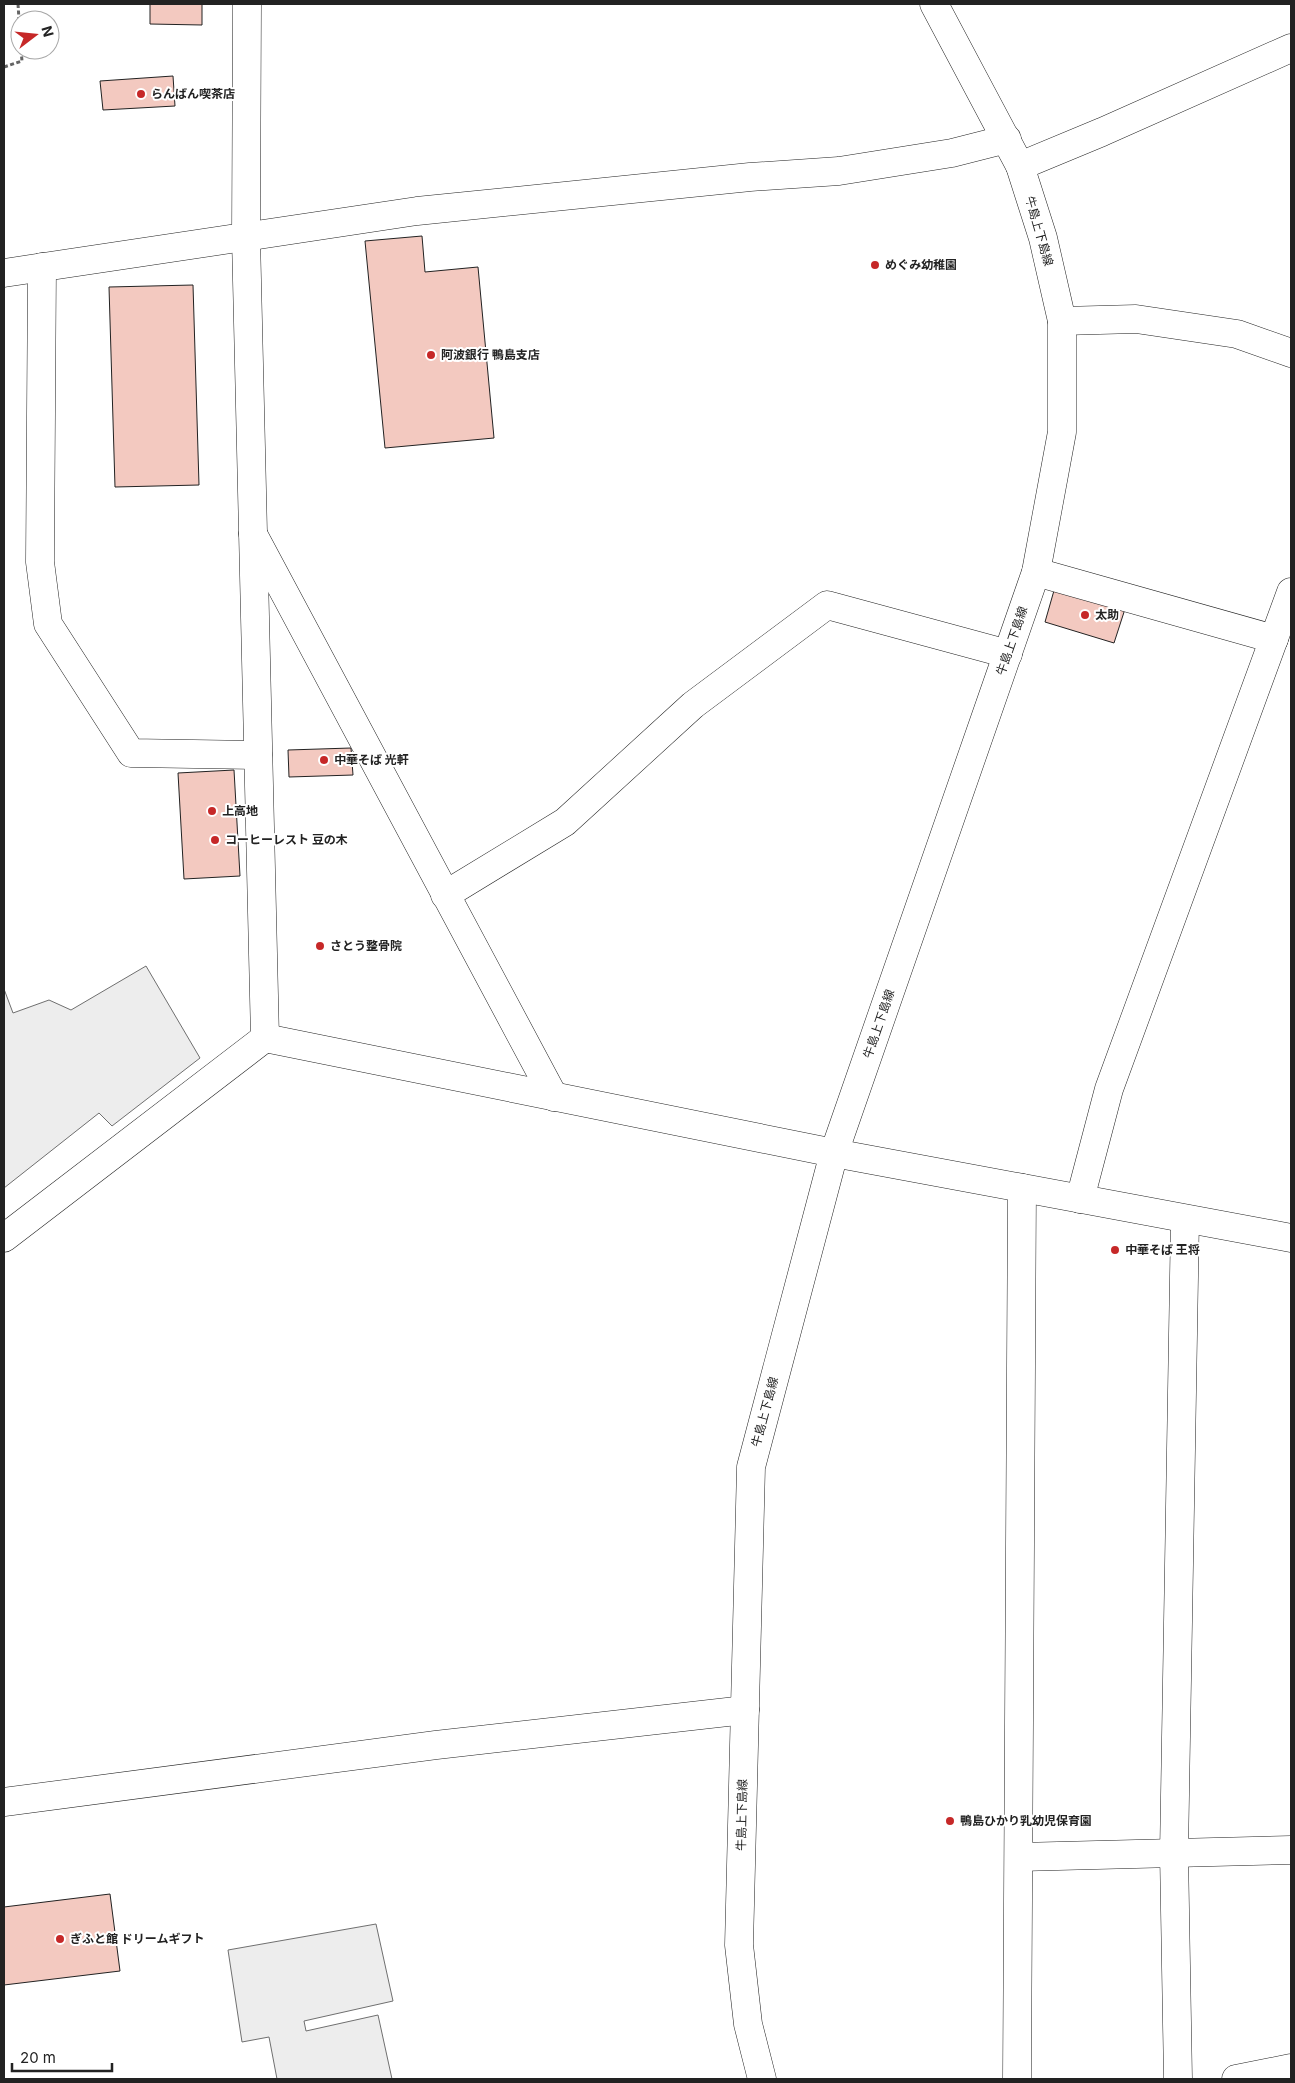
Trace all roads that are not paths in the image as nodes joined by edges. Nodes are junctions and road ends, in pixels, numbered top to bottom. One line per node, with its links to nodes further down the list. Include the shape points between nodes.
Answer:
1 (247, 4): 6 (street)
2 (934, 4): 4 (street, 牛島上下島線)
3 (1291, 48): 5 (street)
4 (1007, 139): 5 (street, 牛島上下島線); 6 (street, via 952,153 839,171 427,210)
5 (1020, 166): 9 (street, 牛島上下島線, via 1043,238)
6 (246, 238): 7 (street); 11 (street)
7 (42, 267): 8 (street); 16 (street, via 40,562 48,624 131,753)
8 (4, 273)
9 (1062, 321): 10 (street, via 1136,319 1238,334); 12 (street, 牛島上下島線, via 1062,432)
10 (1291, 353)
11 (253, 534): 16 (street); 17 (street)
12 (1036, 572): 14 (street); 15 (street, 牛島上下島線)
13 (1291, 592): 14 (street)
14 (1281, 632): 22 (street, via 1109,1089)
15 (1008, 654): 17 (street, via 827,604 693,705 565,822); 20 (street, 牛島上下島線)
16 (258, 755): 18 (street)
17 (446, 895): 19 (street)
18 (265, 1038): 19 (street); 24 (street)
19 (554, 1097): 20 (street)
20 (834, 1153): 21 (street); 26 (street, 牛島上下島線, via 751,1467)
21 (1022, 1188): 22 (street); 30 (street)
22 (1080, 1199): 23 (street)
23 (1185, 1218): 25 (street); 29 (street)
24 (4, 1238)
25 (1291, 1238)
26 (745, 1710): 27 (street, via 436,1745); 32 (street, 牛島上下島線, via 739,1945 748,2024)
27 (4, 1802)
28 (1291, 1850): 29 (street)
29 (1174, 1853): 30 (street); 34 (street)
30 (1019, 1856): 33 (street)
31 (1291, 2068): 35 (street)
32 (762, 2079)
33 (1017, 2079)
34 (1178, 2079)
35 (1236, 2079)

